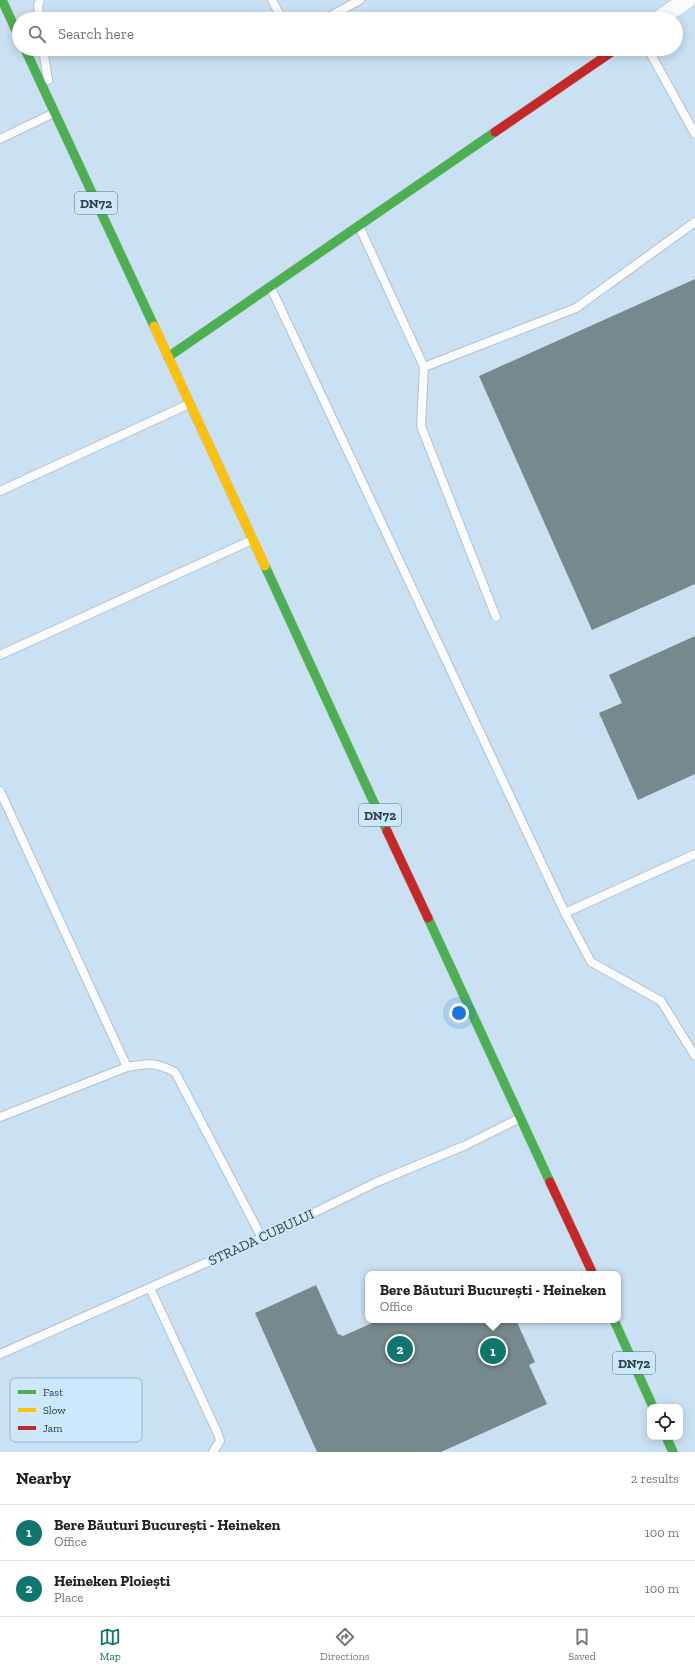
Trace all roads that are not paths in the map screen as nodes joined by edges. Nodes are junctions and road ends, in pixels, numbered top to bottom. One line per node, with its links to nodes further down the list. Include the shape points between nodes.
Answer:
1 (2, 0): 10 (main road)
2 (40, 0): 6 (lane)
3 (272, 0): 7 (lane)
4 (360, 0): 8 (lane)
5 (687, 0): 9 (street)
6 (39, 12)
7 (278, 12)
8 (338, 12)
9 (669, 12)
10 (12, 22)
11 (28, 56): 15 (main road, DN72)
12 (44, 56): 15 (lane)
13 (606, 56): 19 (main road)
14 (652, 56): 16 (lane)
15 (54, 113): 17 (lane); 21 (main road, DN72)
16 (695, 134)
17 (0, 139)
18 (695, 222): 22 (lane, via 576,308)
19 (359, 226): 20 (main road); 22 (lane)
20 (271, 286): 21 (main road); 30 (lane)
21 (168, 357): 23 (main road, DN72)
22 (424, 367): 26 (lane, via 421,426)
23 (190, 404): 24 (lane); 25 (main road, DN72)
24 (0, 491)
25 (253, 540): 27 (lane); 34 (main road, DN72)
26 (496, 617)
27 (0, 655)
28 (0, 791): 32 (lane)
29 (695, 854): 30 (lane)
30 (565, 913): 31 (lane, via 591,962 661,1001)
31 (695, 1056)
32 (127, 1067): 33 (lane); 35 (lane, via 148,1063 175,1072)
33 (0, 1117)
34 (521, 1118): 35 (lane, STRADA CUBULUI, via 466,1145 377,1182); 36 (main road, DN72)
35 (262, 1238): 37 (lane, STRADA CUBULUI)
36 (592, 1271)
37 (150, 1288): 39 (lane, STRADA CUBULUI); 42 (lane, via 218,1434 220,1441)
38 (615, 1323): 40 (main road, DN72)
39 (0, 1354)
40 (652, 1404)
41 (667, 1440): 43 (main road)
42 (213, 1452)
43 (673, 1452)

